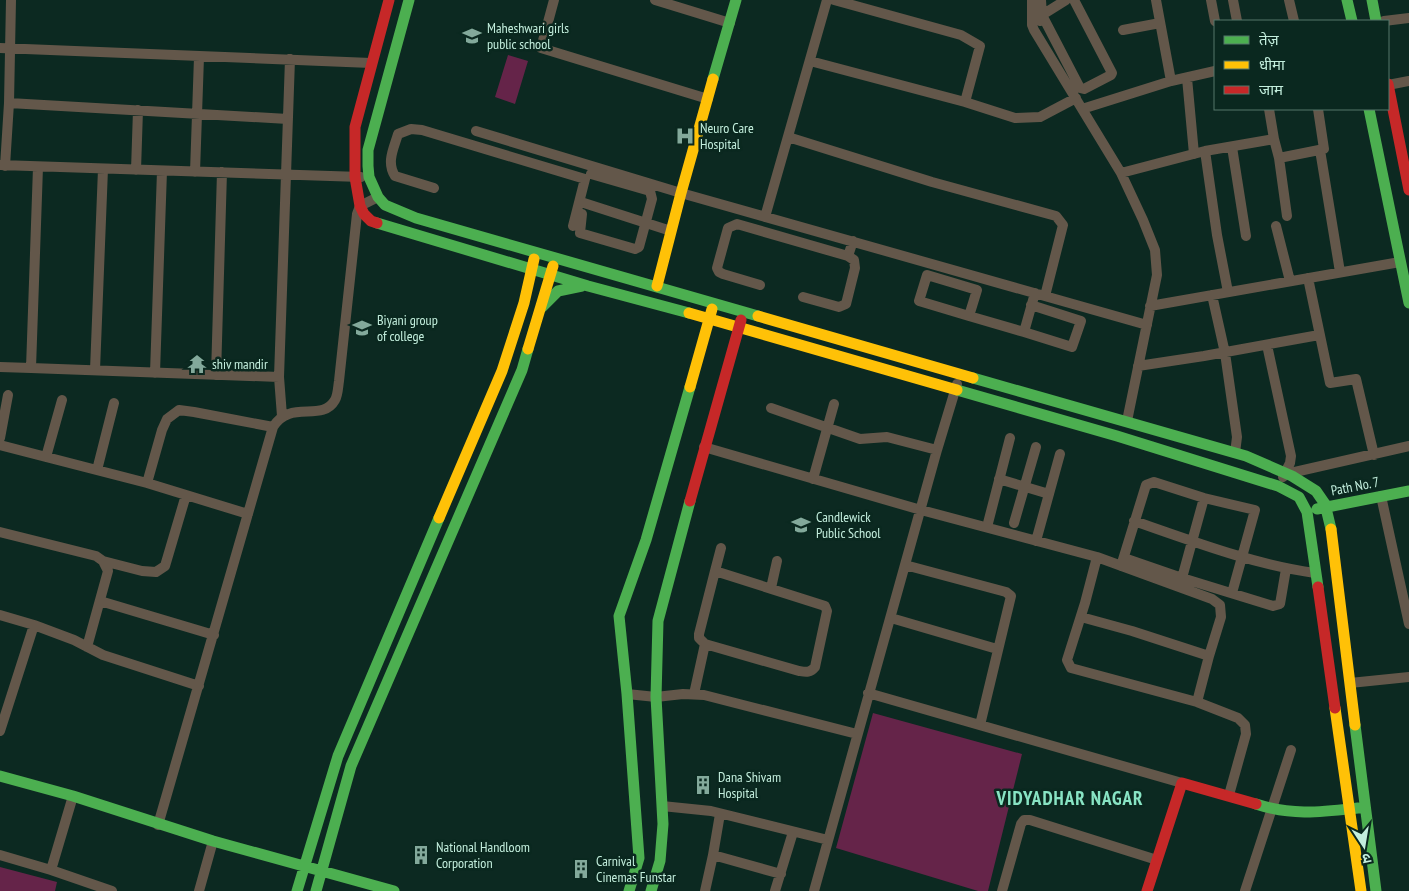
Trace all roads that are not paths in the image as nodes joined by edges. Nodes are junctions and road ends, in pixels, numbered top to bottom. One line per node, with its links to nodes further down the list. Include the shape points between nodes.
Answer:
1 (11, 0): 32 (street)
2 (389, 0): 36 (street)
3 (409, 0): 76 (street, via 368,150)
4 (554, 0): 44 (street, via 541,48)
5 (655, 0): 27 (street)
6 (736, 0): 27 (street)
7 (827, 0): 35 (street)
8 (834, 0): 45 (street, via 961,35 980,46)
9 (1032, 0): 29 (street)
10 (1041, 0): 19 (street)
11 (1066, 0): 19 (street)
12 (1074, 0): 19 (street, via 1112,73 1084,89 1080,88)
13 (1156, 0): 28 (street)
14 (1211, 0): 21 (street)
15 (1233, 0): 22 (street)
16 (1289, 0): 23 (street)
17 (1348, 0): 24 (street)
18 (1372, 0): 25 (street)
19 (1042, 15): 29 (street, via 1040,21)
20 (1409, 18): 26 (street)
21 (1215, 20)
22 (1237, 20)
23 (1294, 20)
24 (1352, 20)
25 (1376, 20)
26 (1389, 20)
27 (730, 23): 44 (street)
28 (1160, 24): 30 (street); 39 (street)
29 (1032, 25): 43 (street)
30 (1122, 30)
31 (0, 48): 32 (street)
32 (11, 49): 33 (street); 46 (street)
33 (200, 57): 34 (street); 52 (street)
34 (290, 59): 36 (street); 53 (street)
35 (810, 61): 45 (street); 57 (street)
36 (371, 63): 75 (street, via 355,127)
37 (1214, 71): 38 (street)
38 (1187, 78): 39 (street); 62 (street)
39 (1171, 81): 47 (street)
40 (1409, 82): 41 (street)
41 (1389, 85)
42 (1389, 90): 56 (street)
43 (1076, 98): 45 (street, via 1040,117 1015,118); 47 (street)
44 (708, 99): 79 (street)
45 (965, 102)
46 (10, 103): 48 (street); 65 (street)
47 (1082, 109): 74 (street)
48 (138, 110): 52 (street); 68 (street)
49 (1269, 110): 58 (street)
50 (1318, 110): 61 (street, via 1324,149)
51 (1369, 110): 95 (street)
52 (197, 114): 53 (street); 71 (street)
53 (288, 119): 73 (street)
54 (1409, 130): 56 (street)
55 (476, 131): 60 (street)
56 (1397, 132): 77 (street)
57 (788, 137): 84 (street); 105 (street, via 1056,216 1063,225)
58 (1274, 139): 59 (street); 63 (street)
59 (1232, 147): 62 (street); 89 (street)
60 (535, 148): 64 (street); 70 (street)
61 (1320, 150): 63 (street); 97 (street)
62 (1200, 153): 74 (street); 104 (street)
63 (1279, 158): 83 (street)
64 (533, 165): 70 (street); 78 (street, via 422,130 411,129 398,134 389,163 394,176)
65 (3, 166): 66 (street)
66 (38, 167): 67 (street); 125 (street)
67 (103, 169): 68 (street); 126 (street)
68 (136, 170): 69 (street)
69 (162, 170): 71 (street); 127 (street)
70 (589, 171): 79 (street); 81 (street); 85 (street, via 650,191 652,200); 86 (street)
71 (195, 172): 72 (street)
72 (222, 172): 73 (street); 129 (street)
73 (286, 174): 75 (street); 130 (street)
74 (1121, 174): 112 (street, via 1155,250 1157,275)
75 (355, 177): 76 (street); 82 (street)
76 (369, 177): 80 (street)
77 (1409, 186)
78 (434, 188)
79 (681, 193): 84 (street); 88 (street)
80 (378, 198): 82 (street); 91 (street, via 385,205 416,218)
81 (584, 202): 85 (street); 85 (street, via 579,231 582,234 637,248)
82 (360, 206): 94 (street, via 371,221); 137 (street, via 336,399 330,407 319,411)
83 (1287, 216)
84 (765, 217): 90 (street)
85 (645, 223): 88 (street)
86 (573, 226)
87 (1276, 226): 100 (street)
88 (671, 231): 103 (street)
89 (1246, 236)
90 (853, 242): 92 (street); 105 (street)
91 (535, 251): 93 (street); 96 (street)
92 (848, 256): 101 (street, via 737,224 728,228 717,268 719,272); 107 (street, via 856,264 846,304 839,307)
93 (554, 258): 98 (street); 103 (street)
94 (513, 262): 96 (street); 109 (street)
95 (1400, 262): 97 (street); 110 (street)
96 (532, 269): 98 (street); 109 (street)
97 (1340, 272): 99 (street)
98 (551, 274): 102 (street); 113 (street)
99 (1308, 278): 100 (street); 120 (street)
100 (1290, 282): 104 (street)
101 (760, 285)
102 (588, 286): 113 (street, via 558,291); 116 (street)
103 (657, 286): 108 (street)
104 (1228, 292): 106 (street)
105 (1040, 294): 111 (street); 117 (street)
106 (1212, 295): 112 (street); 122 (street)
107 (803, 297)
108 (714, 302): 114 (street); 116 (street)
109 (524, 303): 226 (street, via 502,371 338,756)
110 (1409, 304)
111 (1031, 305): 119 (street); 119 (street, via 1081,320 1072,347)
112 (1150, 306): 117 (street)
113 (542, 308): 228 (street, via 522,370 351,766)
114 (743, 311): 118 (street); 128 (street)
115 (969, 316): 115 (street, via 977,290 927,275 919,301); 119 (street)
116 (710, 318): 118 (street); 202 (street, via 646,540 618,616)
117 (1147, 324): 123 (street)
118 (739, 328): 131 (street); 145 (street)
119 (1024, 332)
120 (1319, 335): 121 (street); 150 (street, via 1330,383 1356,379)
121 (1267, 345): 122 (street); 153 (street, via 1291,456)
122 (1225, 353): 123 (street); 148 (street, via 1237,437)
123 (1138, 366): 138 (street)
124 (0, 367): 125 (street)
125 (31, 368): 126 (street)
126 (95, 370): 127 (street)
127 (155, 372): 129 (street)
128 (959, 373): 131 (street); 138 (street)
129 (216, 375): 130 (street)
130 (279, 377): 137 (street)
131 (956, 390): 147 (street); 158 (street)
132 (8, 394): 141 (street)
133 (62, 400): 151 (street)
134 (114, 403): 152 (street)
135 (834, 404): 140 (street)
136 (771, 408): 140 (street)
137 (282, 416): 139 (street)
138 (1127, 422): 148 (street)
139 (273, 427): 156 (street, via 180,410 167,419 162,430); 167 (street)
140 (827, 427): 147 (street, via 860,439 887,437); 154 (street)
141 (0, 438)
142 (1010, 438): 155 (street)
143 (0, 445): 151 (street)
144 (1409, 446): 150 (street)
145 (704, 447): 154 (street); 204 (street, via 658,620)
146 (1036, 447): 157 (street)
147 (937, 450): 165 (street)
148 (1235, 453): 153 (street)
149 (1060, 454): 160 (street)
150 (1374, 455): 153 (street)
151 (46, 457): 152 (street)
152 (97, 470): 156 (street)
153 (1285, 474): 158 (street); 164 (street, via 1316,491)
154 (813, 479): 165 (street)
155 (1000, 479): 157 (street); 170 (street)
156 (147, 483): 161 (street)
157 (1025, 486): 160 (street); 169 (street)
158 (1278, 486): 166 (street, via 1299,498)
159 (1409, 491): 162 (street, Path No. 7)
160 (1049, 494): 172 (street)
161 (186, 495): 167 (street); 177 (street, via 165,566 149,572)
162 (1381, 496): 164 (street, Path No. 7); 191 (street)
163 (1204, 498): 168 (street, via 1150,482 1146,485); 173 (street); 175 (street, via 1255,510)
164 (1327, 507): 166 (street, Path No. 7); 199 (street)
165 (921, 510): 170 (street); 180 (street)
166 (1307, 512): 183 (street)
167 (248, 514): 193 (street)
168 (1134, 521): 173 (street); 179 (street)
169 (1014, 523)
170 (987, 527): 172 (street)
171 (0, 532): 177 (street, via 89,554)
172 (1036, 541): 176 (street)
173 (1191, 541): 175 (street); 184 (street)
174 (721, 548): 182 (street)
175 (1242, 556): 181 (street); 186 (street)
176 (1097, 557): 179 (street); 190 (street)
177 (103, 561): 187 (street, via 108,571)
178 (777, 561): 185 (street)
179 (1122, 562): 184 (street); 197 (street, via 1220,605 1221,617)
180 (905, 565): 189 (street); 196 (street, via 1011,596)
181 (1286, 569): 183 (street); 186 (street, via 1278,606)
182 (715, 571): 185 (street); 194 (street, via 699,634)
183 (1315, 573): 217 (street)
184 (1182, 578): 186 (street)
185 (771, 588): 194 (street, via 825,606 827,611 812,671 799,671)
186 (1232, 593)
187 (100, 601): 193 (street); 195 (street)
188 (0, 616): 192 (street)
189 (891, 618): 196 (street); 201 (street)
190 (1081, 618): 197 (street); 205 (street, via 1067,660 1071,668)
191 (1409, 624)
192 (34, 625): 195 (street); 207 (street)
193 (214, 635): 200 (street)
194 (705, 644): 203 (street)
195 (87, 647): 200 (street, via 128,664)
196 (998, 649): 206 (street)
197 (1209, 656): 205 (street)
198 (1409, 677): 199 (street)
199 (1350, 683): 215 (street)
200 (199, 686): 219 (street)
201 (868, 693): 206 (street); 208 (street)
202 (627, 694): 204 (street); 235 (street, via 639,858)
203 (694, 694): 204 (street); 208 (street)
204 (656, 696): 214 (street)
205 (1197, 702): 212 (street, via 1238,718 1245,725 1246,734)
206 (980, 725): 211 (street)
207 (0, 731)
208 (857, 734): 221 (street)
209 (1291, 750): 216 (street)
210 (0, 776): 213 (street)
211 (1182, 783): 212 (street); 225 (street)
212 (1229, 795): 216 (street)
213 (73, 796): 219 (street); 227 (street)
214 (662, 806): 218 (street); 236 (street, via 660,861)
215 (1365, 807): 217 (street); 244 (street)
216 (1272, 808): 217 (street, via 1308,813); 242 (street)
217 (1349, 810): 243 (street)
218 (720, 814): 220 (street); 223 (street)
219 (158, 825): 222 (street)
220 (793, 832): 221 (street); 229 (street)
221 (828, 840): 239 (street)
222 (212, 841): 226 (street); 231 (street)
223 (713, 854): 229 (street); 237 (street)
224 (0, 856): 227 (street)
225 (1157, 860): 240 (street, via 1024,820); 241 (street)
226 (304, 866): 228 (street); 232 (street)
227 (51, 870): 230 (street)
228 (322, 872): 233 (street); 234 (street)
229 (781, 874): 238 (street)
230 (112, 891)
231 (199, 891)
232 (297, 891)
233 (316, 891)
234 (394, 891)
235 (629, 891)
236 (651, 891)
237 (705, 891)
238 (775, 891)
239 (814, 891)
240 (1002, 891)
241 (1148, 891)
242 (1245, 891)
243 (1361, 891)
244 (1376, 891)

